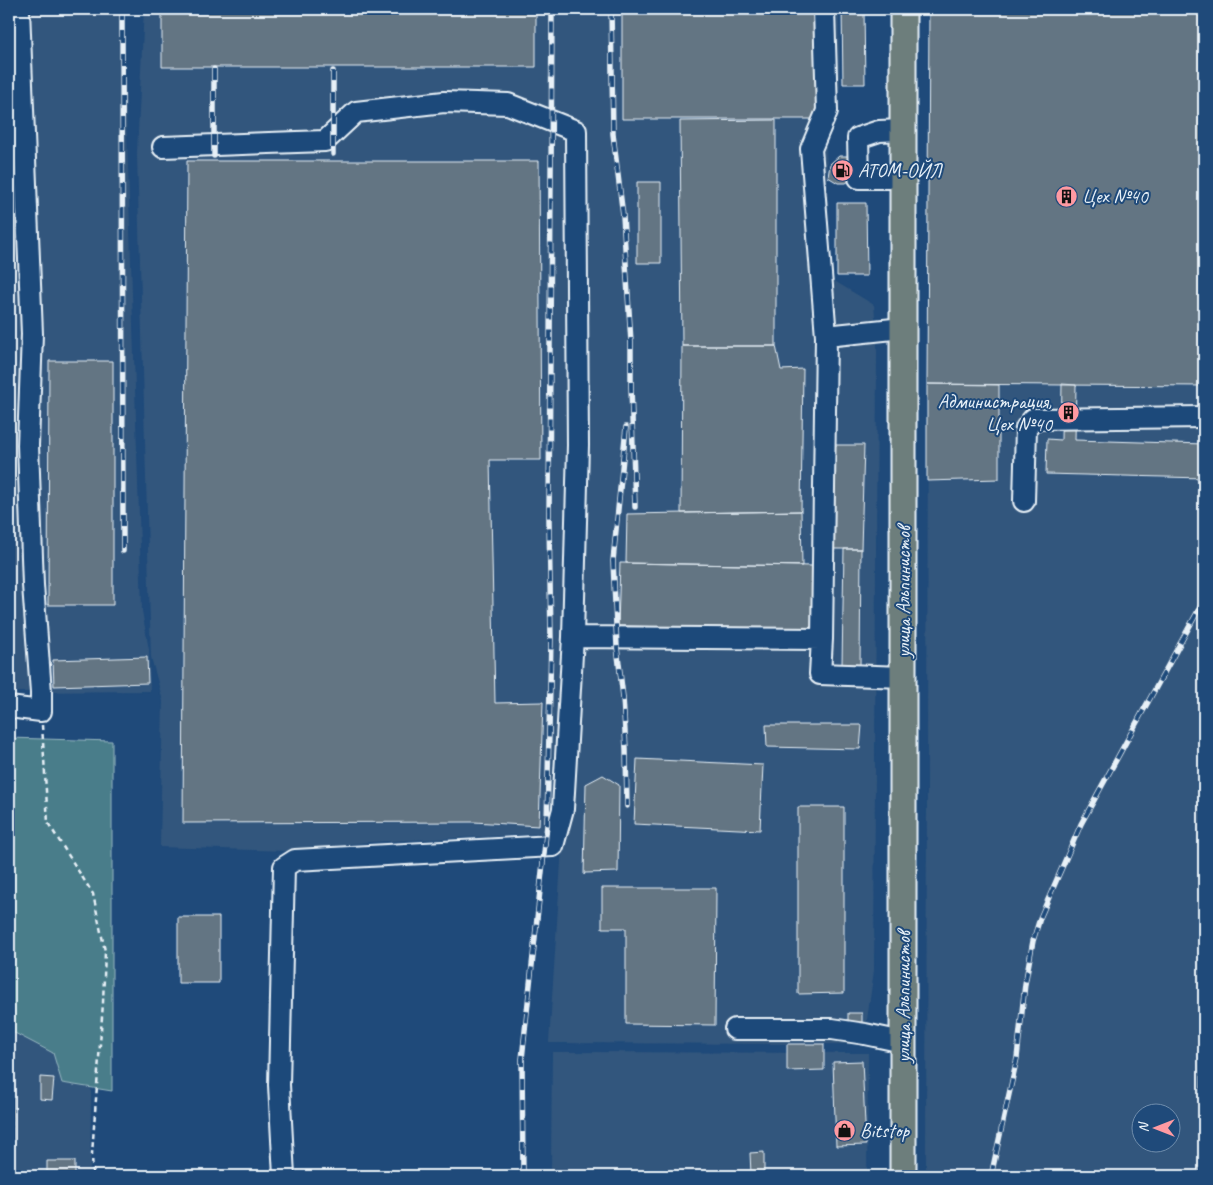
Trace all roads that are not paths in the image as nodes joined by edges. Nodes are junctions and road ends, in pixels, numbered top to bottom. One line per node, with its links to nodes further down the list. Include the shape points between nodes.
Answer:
1 (19, 9): 14 (lane, via 32,334 28,444 41,711)
2 (824, 9): 8 (lane, via 827,111 811,149)
3 (903, 9): 4 (main road, улица Альпинистов)
4 (903, 130): 6 (main road, улица Альпинистов); 6 (lane, via 880,131 858,138 859,178)
5 (163, 147): 11 (lane, via 325,141 356,112 444,102 508,104 576,131 578,445)
6 (903, 178): 7 (main road, улица Альпинистов)
7 (903, 328): 8 (lane); 13 (main road, улица Альпинистов)
8 (826, 336): 12 (lane)
9 (1204, 417): 10 (lane, via 1033,419 1026,428)
10 (1024, 501)
11 (573, 637): 12 (lane); 17 (lane, via 563,809 553,846 295,860 284,867 280,1085)
12 (822, 639): 13 (lane, via 820,674)
13 (903, 677): 16 (main road, улица Альпинистов)
14 (9, 707)
15 (735, 1029): 16 (lane, via 832,1029)
16 (903, 1042): 18 (main road, улица Альпинистов)
17 (284, 1176)
18 (903, 1176)

